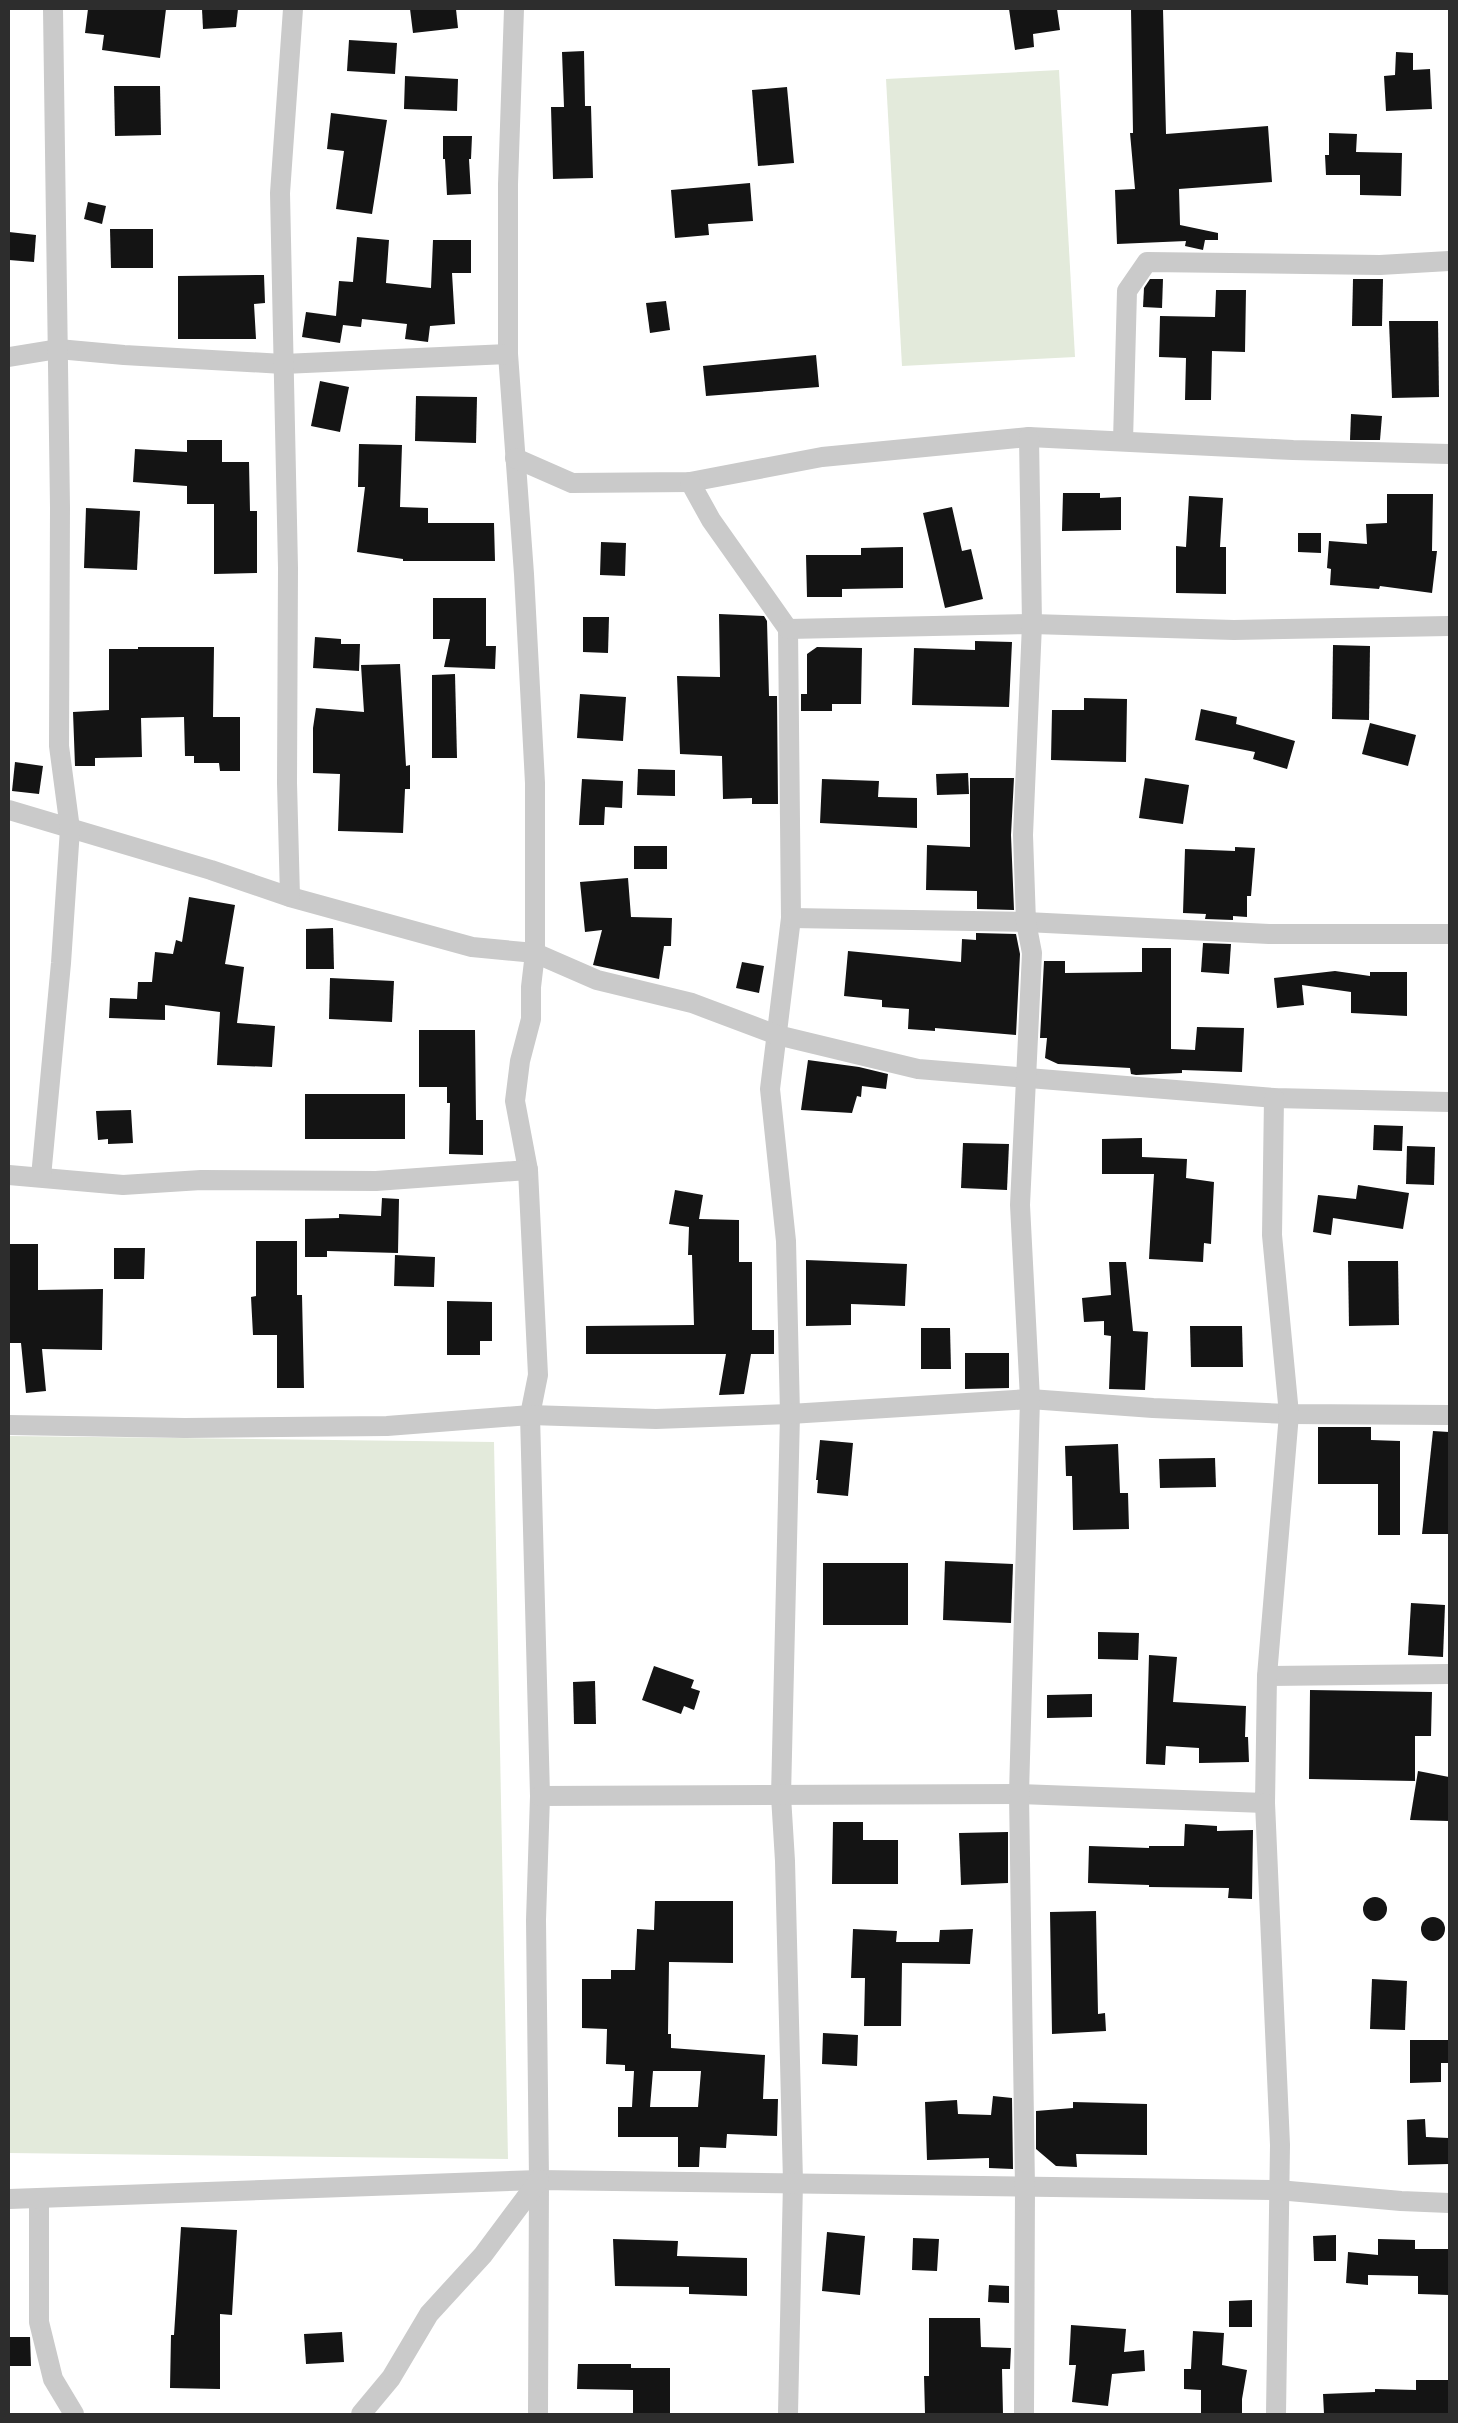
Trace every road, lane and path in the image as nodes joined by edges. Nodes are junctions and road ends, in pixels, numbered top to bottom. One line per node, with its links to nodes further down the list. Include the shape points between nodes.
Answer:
1 (53, 9): 5 (street)
2 (292, 9): 8 (street, via 280,193)
3 (514, 9): 6 (street, via 508,184)
4 (1449, 261): 10 (street, via 1380,265 1147,262 1127,291)
5 (58, 349): 7 (street); 8 (street, via 124,356); 18 (street, via 59,746)
6 (508, 354): 8 (street); 12 (street)
7 (9, 357)
8 (283, 364): 19 (street, via 288,568 286,783)
9 (1029, 437): 10 (street); 13 (street, via 822,457); 14 (street)
10 (1123, 441): 11 (street)
11 (1449, 454)
12 (515, 458): 13 (street, via 572,483); 23 (street, via 535,783)
13 (690, 482): 16 (street, via 716,527)
14 (1032, 624): 15 (street, via 1234,630); 16 (street); 21 (street, via 1023,835)
15 (1449, 626)
16 (788, 629): 20 (street)
17 (9, 810): 18 (street)
18 (70, 829): 19 (street); 30 (street)
19 (290, 897): 23 (street, via 472,947)
20 (791, 918): 21 (street); 24 (street)
21 (1026, 922): 22 (street, via 1269,934); 25 (street, via 1032,953)
22 (1449, 934)
23 (535, 953): 24 (street, via 597,980 692,1003); 28 (street, via 531,1019 520,1061 515,1100)
24 (777, 1035): 25 (street, via 918,1069); 32 (street, via 770,1089 786,1241)
25 (1027, 1078): 26 (street); 31 (street, via 1020,1205)
26 (1274, 1098): 27 (street); 33 (street, via 1272,1235)
27 (1449, 1102)
28 (528, 1170): 30 (street, via 376,1181 201,1180 123,1185); 34 (street, via 538,1375)
29 (9, 1174): 30 (street)
30 (41, 1177)
31 (1030, 1399): 32 (street); 33 (street); 39 (street)
32 (790, 1414): 34 (street, via 656,1419); 41 (street)
33 (1289, 1414): 35 (street); 38 (street)
34 (530, 1415): 36 (street, via 387,1426 185,1428); 40 (street)
35 (1449, 1416)
36 (9, 1425)
37 (1449, 1674): 38 (street)
38 (1267, 1676): 42 (street)
39 (1019, 1794): 41 (street); 42 (street); 45 (street)
40 (540, 1796): 41 (street); 43 (street, via 536,1920)
41 (781, 1796): 44 (street)
42 (1265, 1803): 46 (street, via 1280,2145)
43 (540, 2180): 44 (street); 47 (street); 51 (street, via 483,2255 429,2314 391,2378); 52 (street)
44 (793, 2182): 45 (street); 53 (street)
45 (1025, 2186): 46 (street); 54 (street)
46 (1278, 2190): 49 (street); 55 (street)
47 (39, 2198): 48 (street); 50 (street, via 39,2322 53,2379)
48 (9, 2199)
49 (1449, 2203)
50 (74, 2414)
51 (361, 2414)
52 (538, 2414)
53 (788, 2414)
54 (1024, 2414)
55 (1276, 2414)

